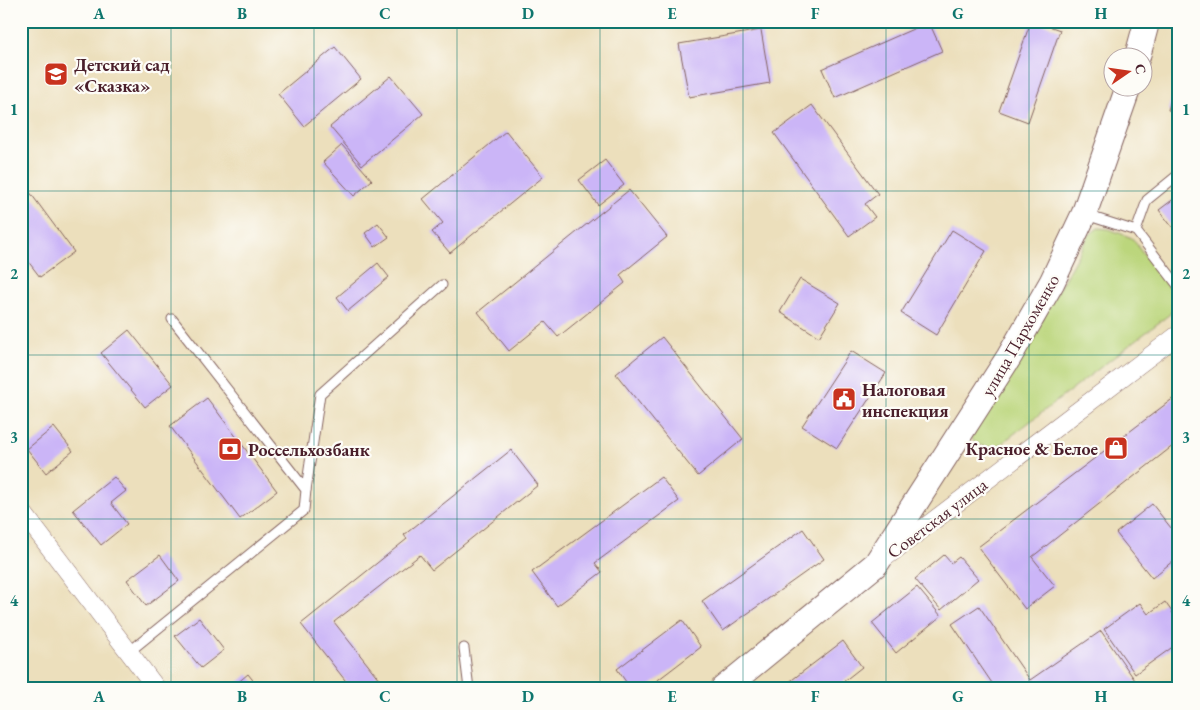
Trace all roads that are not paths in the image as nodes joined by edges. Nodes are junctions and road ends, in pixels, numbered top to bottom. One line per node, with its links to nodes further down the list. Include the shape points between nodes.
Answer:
1 (1147, 21): 2 (street)
2 (1140, 48)
3 (1125, 98): 5 (street, улица Пархоменко)
4 (1179, 174): 6 (lane, via 1147,200)
5 (1084, 214): 6 (lane); 13 (street, улица Пархоменко, via 1052,282 1009,357)
6 (1136, 231): 8 (lane)
7 (442, 285): 11 (lane, via 320,394)
8 (1179, 288)
9 (172, 319): 11 (lane)
10 (1179, 334): 13 (street, Советская улица)
11 (306, 490): 15 (lane, via 304,510)
12 (21, 510): 15 (street)
13 (876, 564): 18 (street, Советская улица)
14 (464, 648): 17 (lane)
15 (129, 652): 16 (street)
16 (157, 689)
17 (469, 689)
18 (723, 689)

